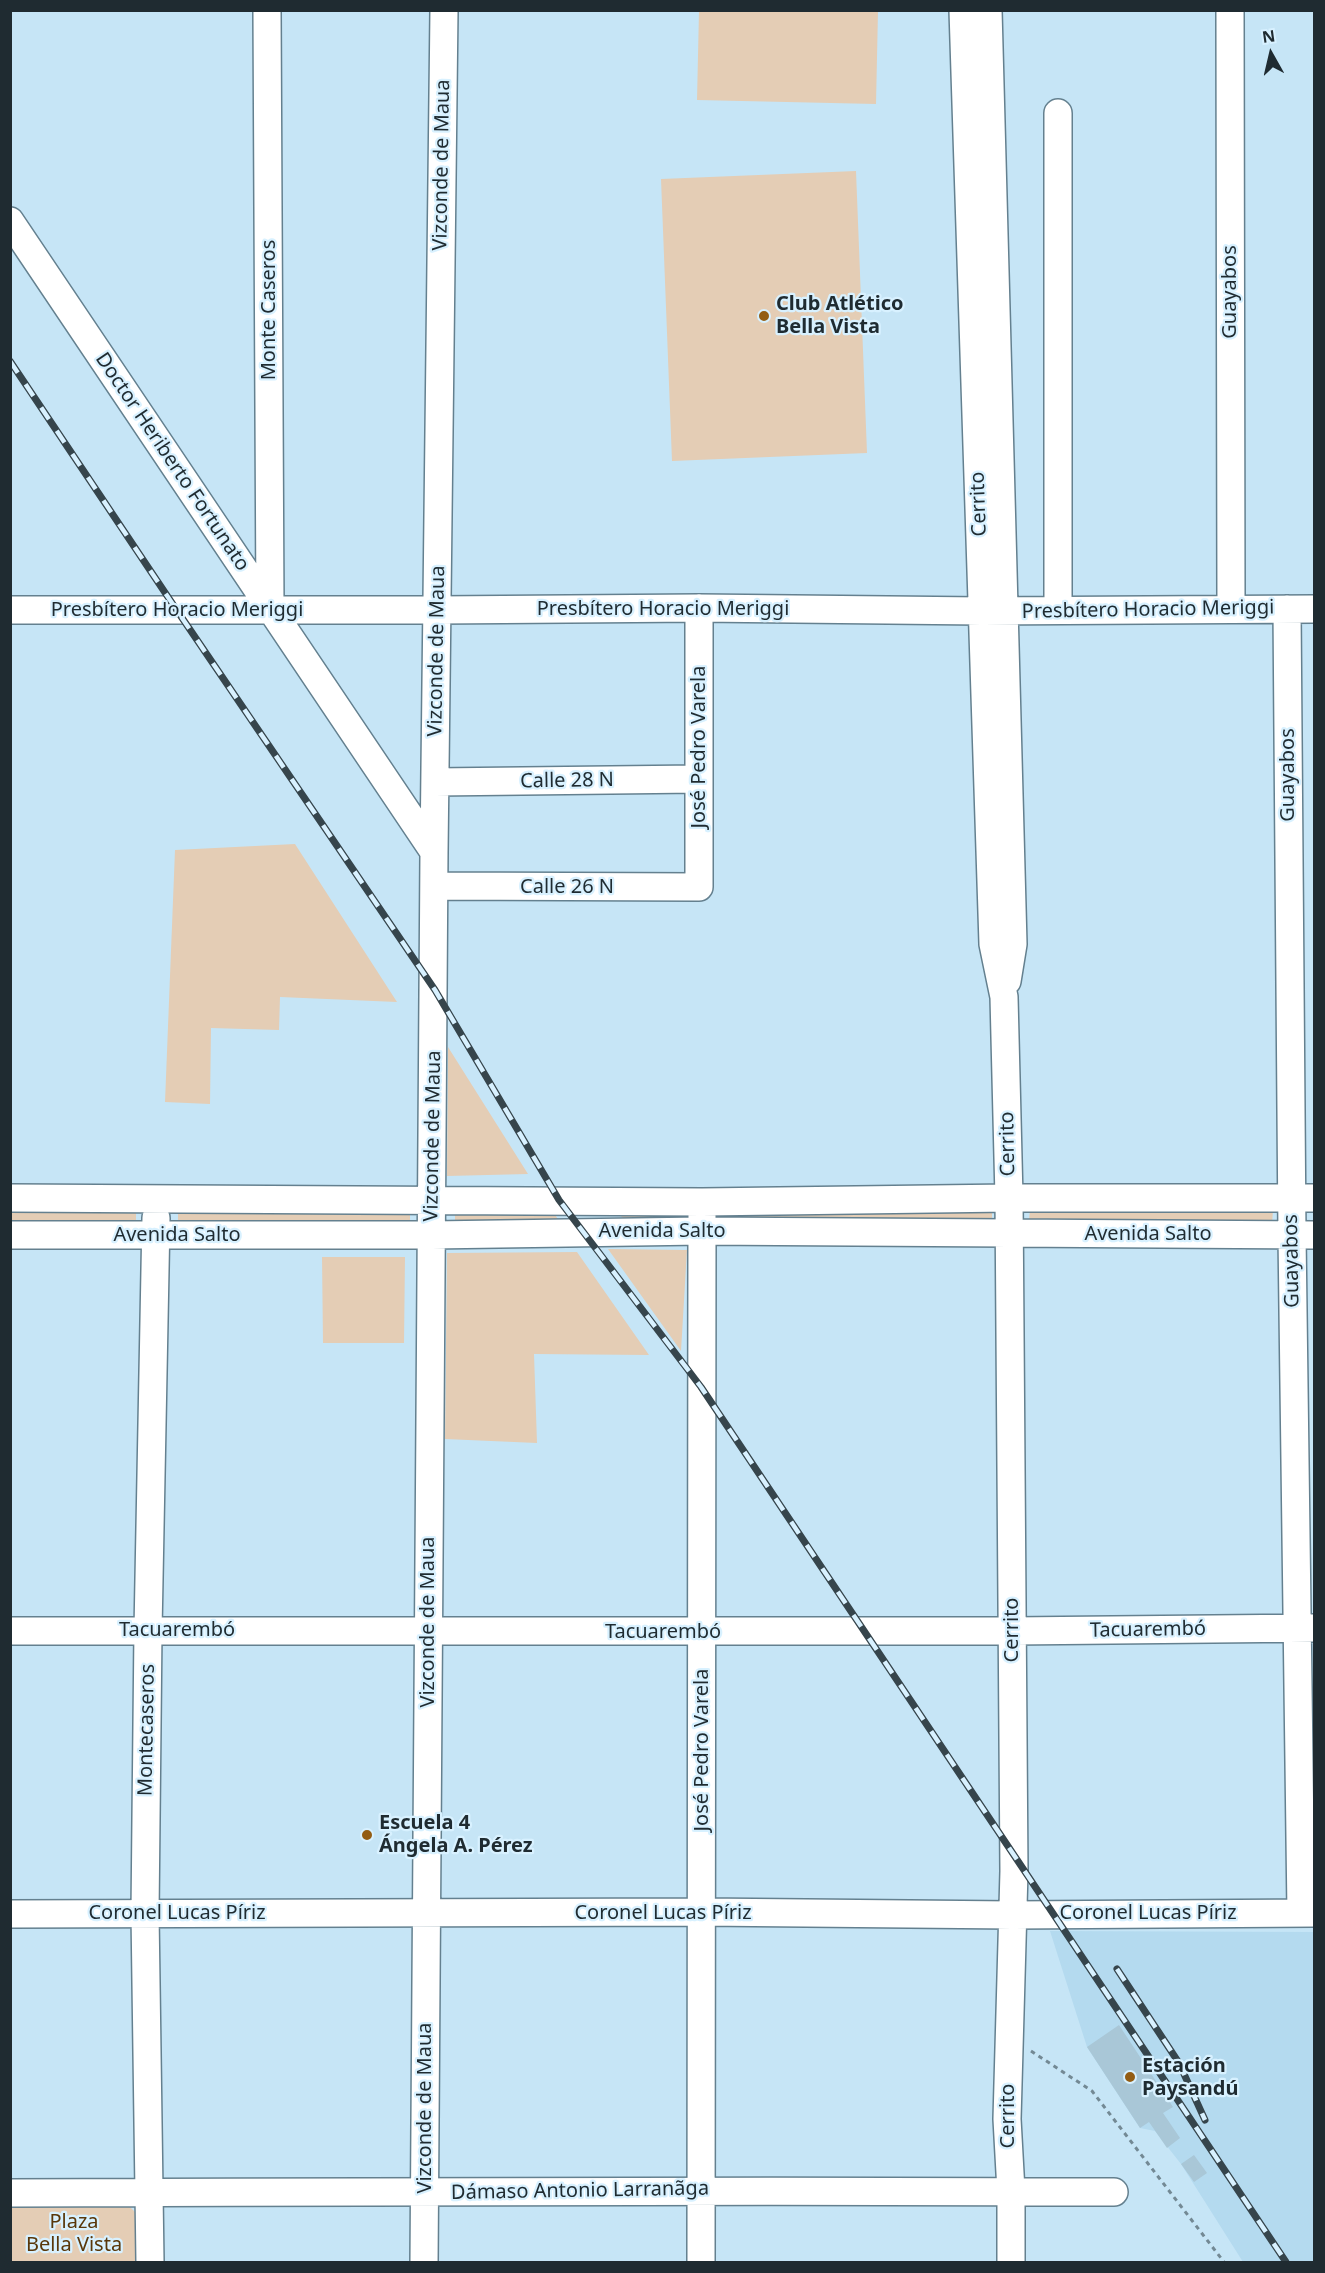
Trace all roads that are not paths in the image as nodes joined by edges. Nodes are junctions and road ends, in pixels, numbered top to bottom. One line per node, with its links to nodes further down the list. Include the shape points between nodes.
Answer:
1 (267, 10): 9 (street, Monte Caseros)
2 (444, 10): 14 (street, Vizconde de Maua)
3 (963, 10): 16 (street, Cerrito)
4 (988, 10): 16 (street, Cerrito)
5 (1230, 10): 10 (street, Guayabos)
6 (1058, 113): 15 (street)
7 (10, 221): 9 (street, Doctor Heriberto Fortunato)
8 (699, 608): 14 (street, Presbítero Horacio Meriggi); 16 (street, Presbítero Horacio Meriggi); 17 (street, José Pedro Varela)
9 (270, 609): 13 (street, Presbítero Horacio Meriggi); 14 (street, Presbítero Horacio Meriggi); 19 (street, Doctor Heriberto Fortunato)
10 (1231, 609): 11 (street, Presbítero Horacio Meriggi); 15 (street, Presbítero Horacio Meriggi)
11 (1287, 609): 12 (street, Presbítero Horacio Meriggi); 25 (street, Guayabos)
12 (1314, 609)
13 (10, 610)
14 (438, 610): 18 (street, Vizconde de Maua)
15 (1058, 610): 16 (street, Presbítero Horacio Meriggi)
16 (993, 611): 24 (street, Cerrito, via 993,944 1004,997)
17 (698, 779): 18 (street, Calle 28 N); 21 (street, José Pedro Varela)
18 (435, 782): 19 (street, Vizconde de Maua)
19 (434, 852): 20 (street, Vizconde de Maua)
20 (434, 886): 21 (street, Calle 26 N); 26 (street, Vizconde de Maua)
21 (699, 887)
22 (10, 1198): 23 (street, Avenida Salto)
23 (156, 1198): 26 (street, Avenida Salto); 29 (street, Montecaseros)
24 (1009, 1198): 25 (street, Avenida Salto); 27 (street, Avenida Salto); 30 (street, Cerrito)
25 (1303, 1198): 33 (street, Guayabos)
26 (432, 1200): 27 (street, Avenida Salto); 32 (street, Vizconde de Maua)
27 (702, 1202): 28 (street, José Pedro Varela)
28 (702, 1231): 30 (street, Avenida Salto); 32 (street, Avenida Salto); 39 (street, José Pedro Varela)
29 (157, 1234): 31 (street, Avenida Salto); 32 (street, Avenida Salto); 35 (street, Montecaseros)
30 (1009, 1234): 33 (street, Avenida Salto); 37 (street, Cerrito)
31 (10, 1235)
32 (432, 1235): 38 (street, Vizconde de Maua)
33 (1303, 1235): 34 (street, Guayabos)
34 (1305, 1628): 37 (street, Tacuarembó); 43 (street, Guayabos)
35 (148, 1629): 36 (street, Tacuarembó); 38 (street, Tacuarembó); 41 (street, Montecaseros)
36 (10, 1631)
37 (1012, 1631): 39 (street, Tacuarembó); 45 (street, Cerrito)
38 (428, 1632): 39 (street, Tacuarembó); 42 (street, Vizconde de Maua)
39 (702, 1632): 40 (street, José Pedro Varela)
40 (702, 1912): 42 (street, Coronel Lucas Píriz); 45 (street, Coronel Lucas Píriz); 46 (street, José Pedro Varela)
41 (145, 1913): 42 (street, Coronel Lucas Píriz); 44 (street, Coronel Lucas Píriz); 48 (street, Montecaseros)
42 (426, 1913): 51 (street, Vizconde de Maua)
43 (1308, 1913): 45 (street, Coronel Lucas Píriz)
44 (10, 1914)
45 (1013, 1915): 47 (street, Cerrito, via 1007,2119)
46 (701, 2190): 47 (street, Dámaso Antonio Larranãga); 51 (street, Dámaso Antonio Larranãga); 54 (street, José Pedro Varela)
47 (1011, 2191): 49 (street, Dámaso Antonio Larranãga); 55 (street, Cerrito)
48 (150, 2192): 50 (street, Dámaso Antonio Larranãga); 51 (street, Dámaso Antonio Larranãga); 52 (street, Montecaseros)
49 (1113, 2192)
50 (10, 2193)
51 (424, 2193): 53 (street, Vizconde de Maua)
52 (150, 2262)
53 (424, 2262)
54 (701, 2262)
55 (1011, 2262)

